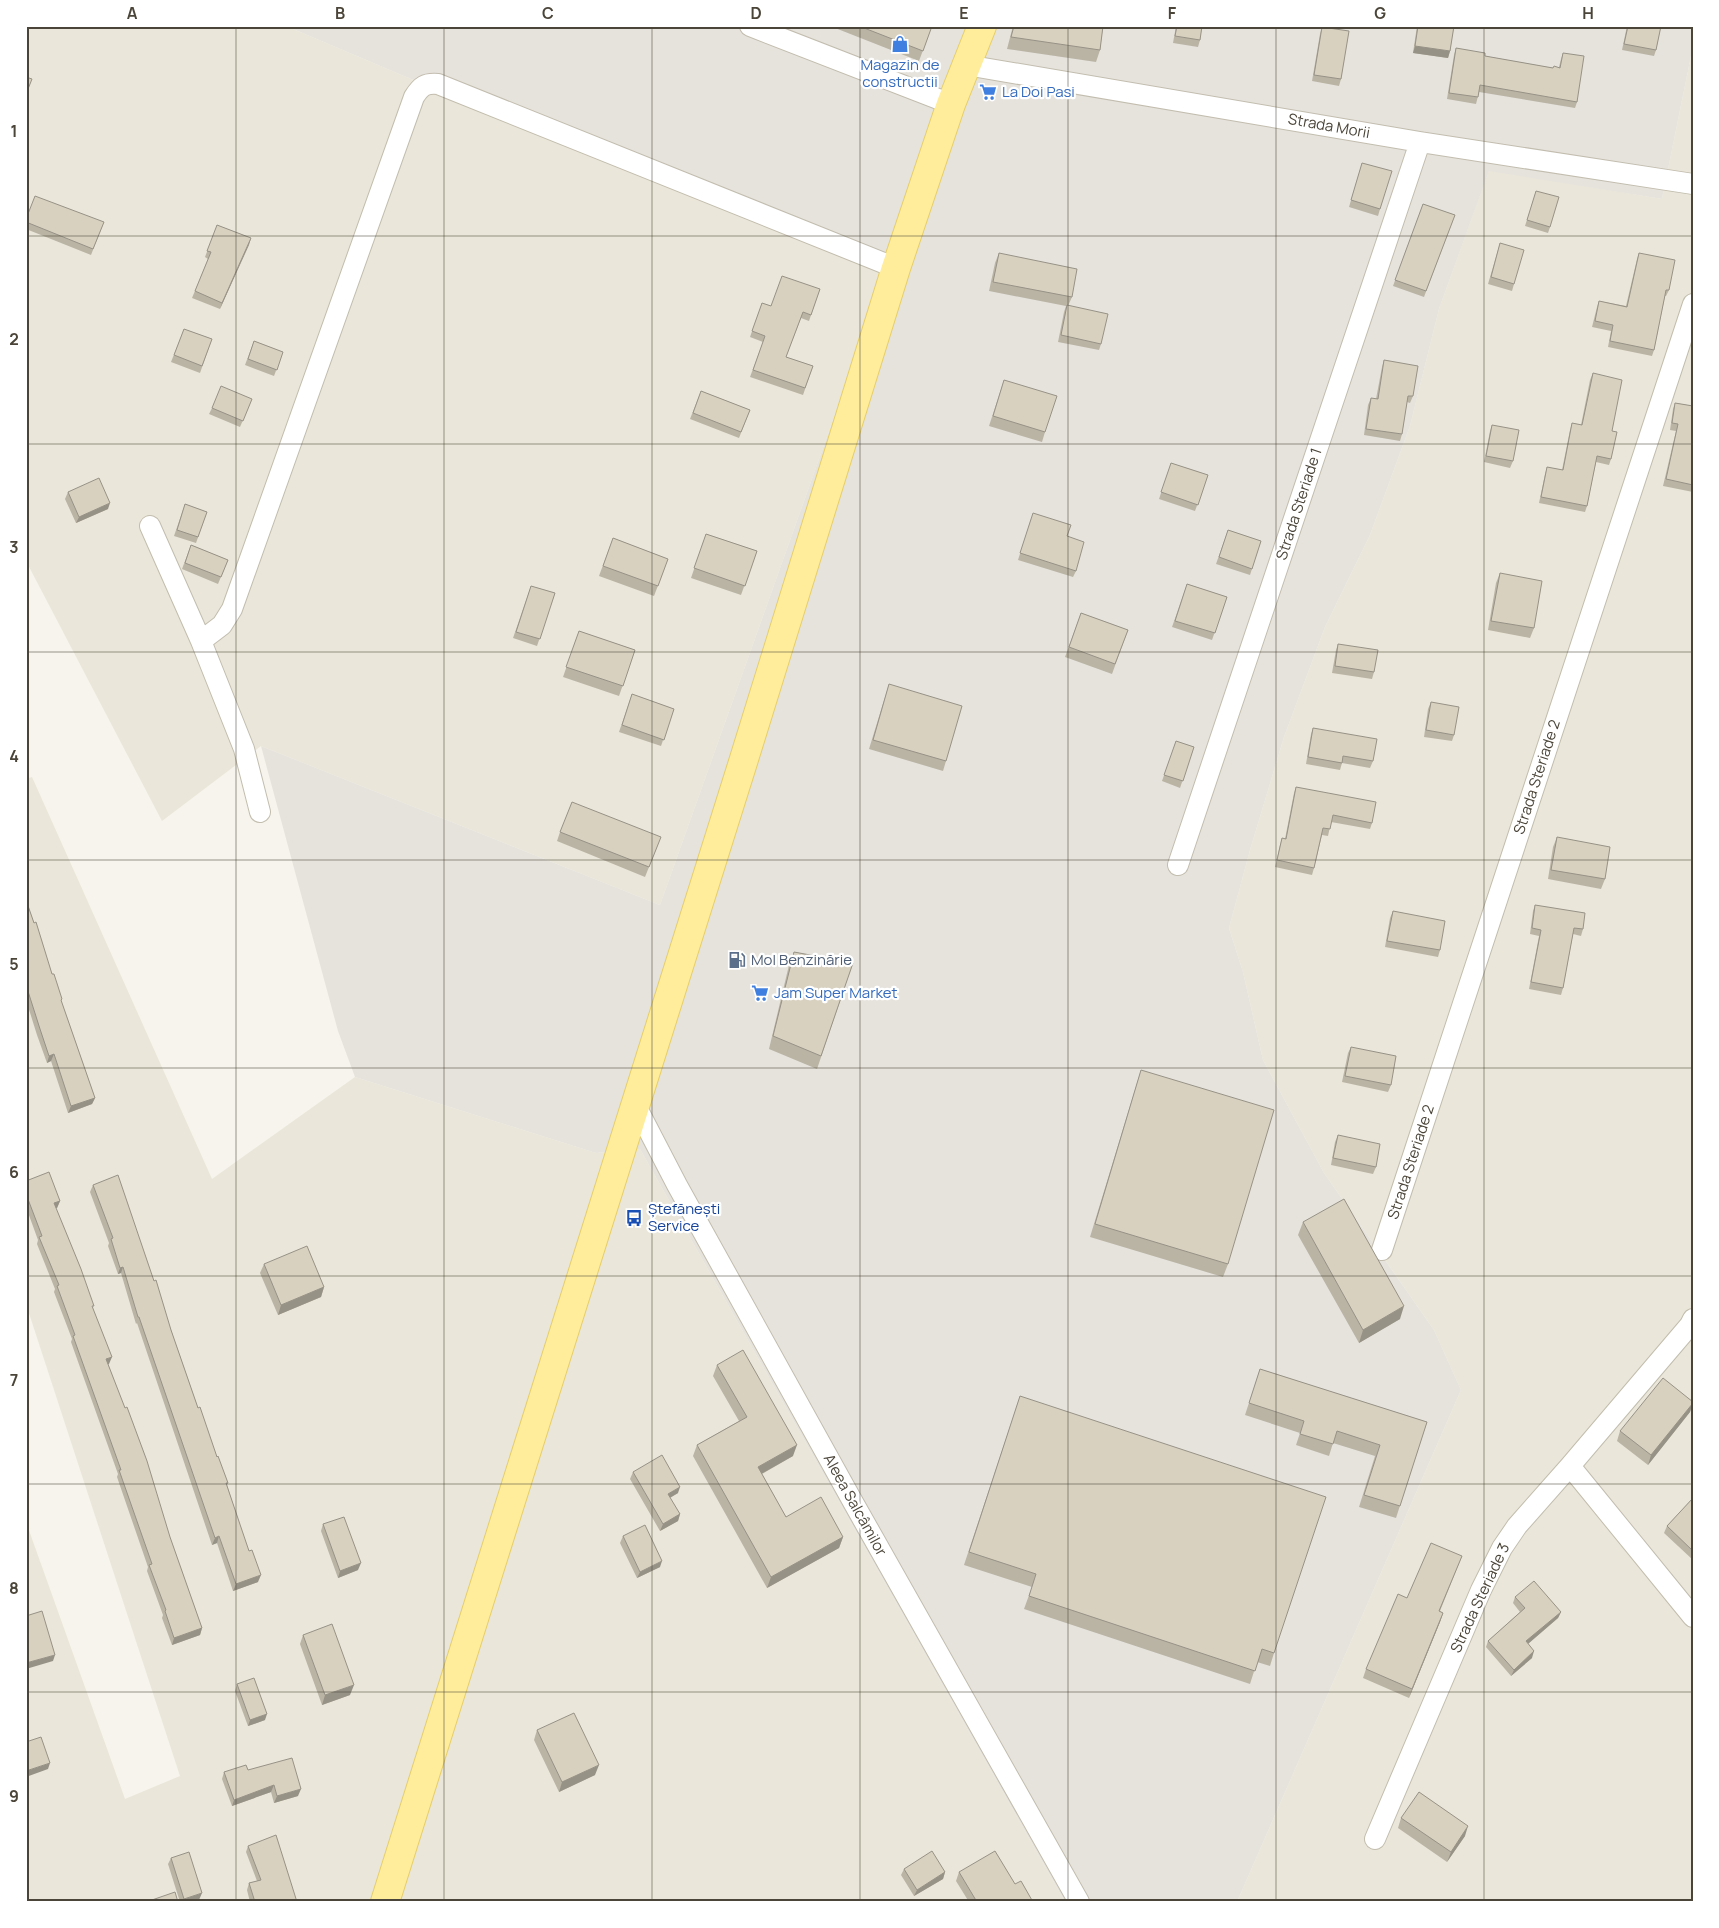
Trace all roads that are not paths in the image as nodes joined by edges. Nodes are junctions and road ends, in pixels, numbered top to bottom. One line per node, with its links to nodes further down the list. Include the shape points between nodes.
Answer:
1 (750, 26): 4 (street)
2 (982, 26): 3 (main road)
3 (966, 65): 4 (main road); 5 (street, Strada Morii)
4 (951, 104): 7 (main road)
5 (1420, 142): 6 (street, Strada Morii); 12 (street, Strada Steriade 1)
6 (1693, 184)
7 (896, 268): 10 (street, via 438,84 421,87 414,96 232,609 222,625); 13 (main road)
8 (1693, 304): 14 (street, Strada Steriade 2)
9 (150, 526): 10 (street)
10 (201, 641): 11 (street, via 244,750)
11 (260, 812)
12 (1178, 865)
13 (636, 1106): 19 (main road); 20 (street, Aleea Salcâmilor, via 853,1502)
14 (1382, 1250)
15 (1693, 1319): 16 (street, Strada Steriade 3)
16 (1570, 1466): 17 (street); 18 (street, Strada Steriade 3, via 1502,1548 1477,1598)
17 (1693, 1616)
18 (1376, 1839)
19 (385, 1902)
20 (1079, 1902)

